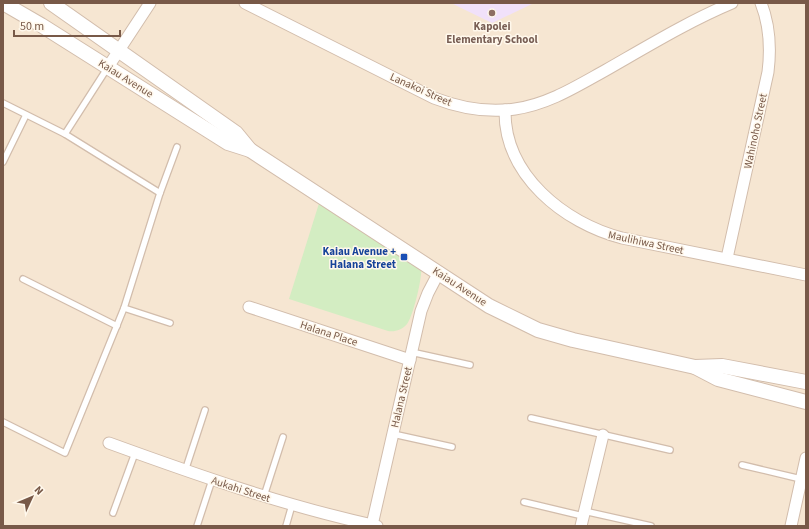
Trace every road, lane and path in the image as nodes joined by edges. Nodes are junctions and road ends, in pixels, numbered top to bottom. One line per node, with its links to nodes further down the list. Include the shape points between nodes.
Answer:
1 (3, 3): 8 (street, Kaiau Avenue)
2 (51, 3): 7 (street, Kaiau Avenue)
3 (150, 3): 7 (street)
4 (245, 3): 10 (street, Lanakoi Street, via 434,98 466,108)
5 (732, 3): 10 (street, Lanakoi Street, via 701,17 557,97)
6 (762, 3): 17 (street, Wahinoho Street, via 769,32 768,72)
7 (119, 50): 8 (street); 14 (street, Kaiau Avenue, via 236,133)
8 (108, 67): 12 (lane); 14 (street, Kaiau Avenue, via 228,143)
9 (3, 103): 11 (lane)
10 (505, 110): 17 (street, Maulihiwa Street, via 508,138 521,166 532,182 568,216 594,230 608,234)
11 (26, 115): 12 (lane); 15 (lane)
12 (64, 134): 16 (lane)
13 (177, 147): 16 (lane)
14 (250, 150): 18 (street, Kaiau Avenue)
15 (3, 162)
16 (160, 193): 22 (lane)
17 (727, 258): 19 (street, Maulihiwa Street)
18 (439, 272): 25 (street, Halana Street, via 421,310); 27 (street, Kaiau Avenue, via 505,315 538,330)
19 (806, 275)
20 (23, 279): 24 (lane)
21 (249, 307): 25 (street, Halana Place)
22 (124, 308): 23 (lane); 24 (lane)
23 (170, 323)
24 (117, 326): 32 (lane, via 65,453)
25 (410, 356): 26 (lane); 33 (street, Halana Street)
26 (470, 365)
27 (695, 367): 28 (street, Kaiau Avenue, via 722,366); 29 (street, Kaiau Avenue, via 718,379)
28 (806, 382)
29 (806, 402)
30 (205, 410): 42 (lane)
31 (530, 418): 34 (lane)
32 (3, 422)
33 (393, 434): 37 (lane); 50 (street, Halana Street)
34 (603, 435): 38 (lane); 49 (street)
35 (283, 438): 45 (lane)
36 (109, 443): 39 (street, Aukahi Street)
37 (452, 447)
38 (670, 450)
39 (135, 453): 42 (street, Aukahi Street); 48 (lane)
40 (806, 460): 43 (street)
41 (742, 465): 43 (lane)
42 (185, 471): 44 (street, Aukahi Street)
43 (801, 479): 54 (street)
44 (212, 480): 45 (street, Aukahi Street); 51 (lane)
45 (264, 496): 47 (street, Aukahi Street)
46 (524, 502): 49 (lane)
47 (292, 505): 50 (street, Aukahi Street); 52 (lane)
48 (113, 513)
49 (583, 518): 53 (lane)
50 (374, 525)
51 (196, 526)
52 (286, 526)
53 (651, 526)
54 (791, 526)

